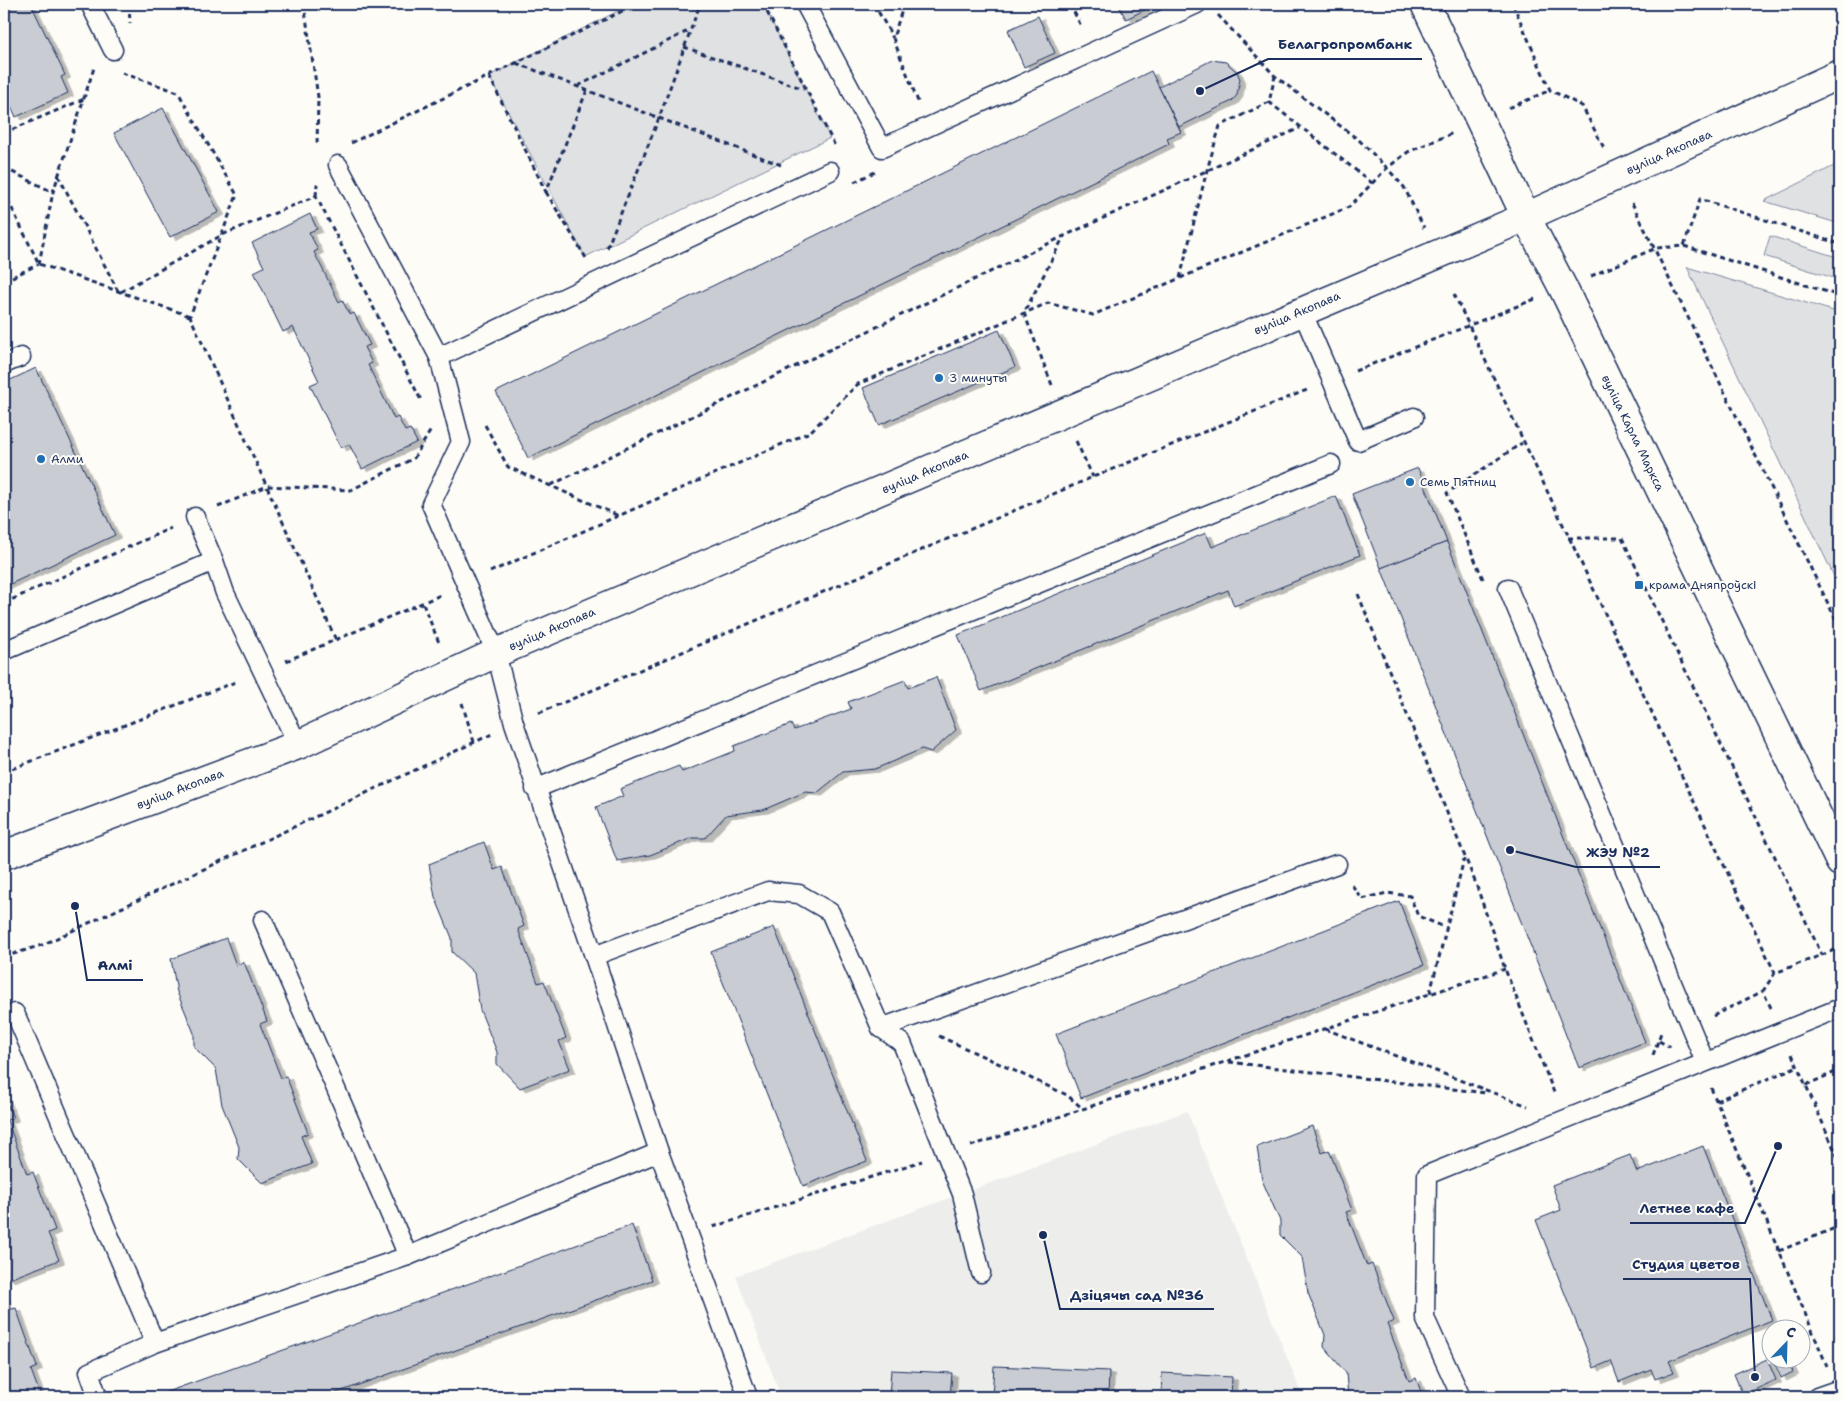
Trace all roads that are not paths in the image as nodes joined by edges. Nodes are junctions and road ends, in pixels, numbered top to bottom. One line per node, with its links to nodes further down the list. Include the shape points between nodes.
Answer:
1 (90, 4): 5 (lane)
2 (805, 4): 3 (lane, via 882,148)
3 (1198, 4)
4 (1425, 4): 9 (main road, вуліца Карла Маркса)
5 (113, 50)
6 (1840, 74): 9 (main road, вуліца Акопава)
7 (338, 165): 12 (lane)
8 (830, 171): 12 (lane)
9 (1526, 217): 10 (main road, вуліца Акопава); 24 (main road, вуліца Карла Маркса)
10 (1302, 311): 14 (lane, via 1358,441); 20 (main road, вуліца Акопава)
11 (22, 356): 13 (lane)
12 (439, 357): 20 (lane, via 461,442 431,504)
13 (4, 364)
14 (1414, 418)
15 (1331, 464): 22 (lane)
16 (194, 517): 17 (lane)
17 (214, 560): 19 (lane); 21 (lane, via 225,593)
18 (1508, 588): 31 (lane)
19 (4, 651)
20 (496, 653): 21 (main road, вуліца Акопава); 22 (lane)
21 (298, 745): 23 (main road, вуліца Акопава)
22 (536, 790): 27 (lane)
23 (4, 856)
24 (1840, 862)
25 (1337, 864): 30 (lane)
26 (263, 920): 33 (lane)
27 (594, 956): 30 (lane, via 768,891 800,894 830,912); 32 (lane)
28 (1840, 1008): 31 (lane)
29 (15, 1013): 35 (lane)
30 (881, 1028): 34 (lane, via 902,1043 962,1194)
31 (1703, 1063): 39 (lane, via 1427,1175 1425,1318)
32 (659, 1152): 33 (lane); 38 (lane)
33 (408, 1256): 35 (lane)
34 (981, 1273)
35 (155, 1342): 37 (lane, via 88,1372)
36 (1838, 1389): 40 (lane)
37 (98, 1397)
38 (748, 1397)
39 (1461, 1397)
40 (1817, 1397)

